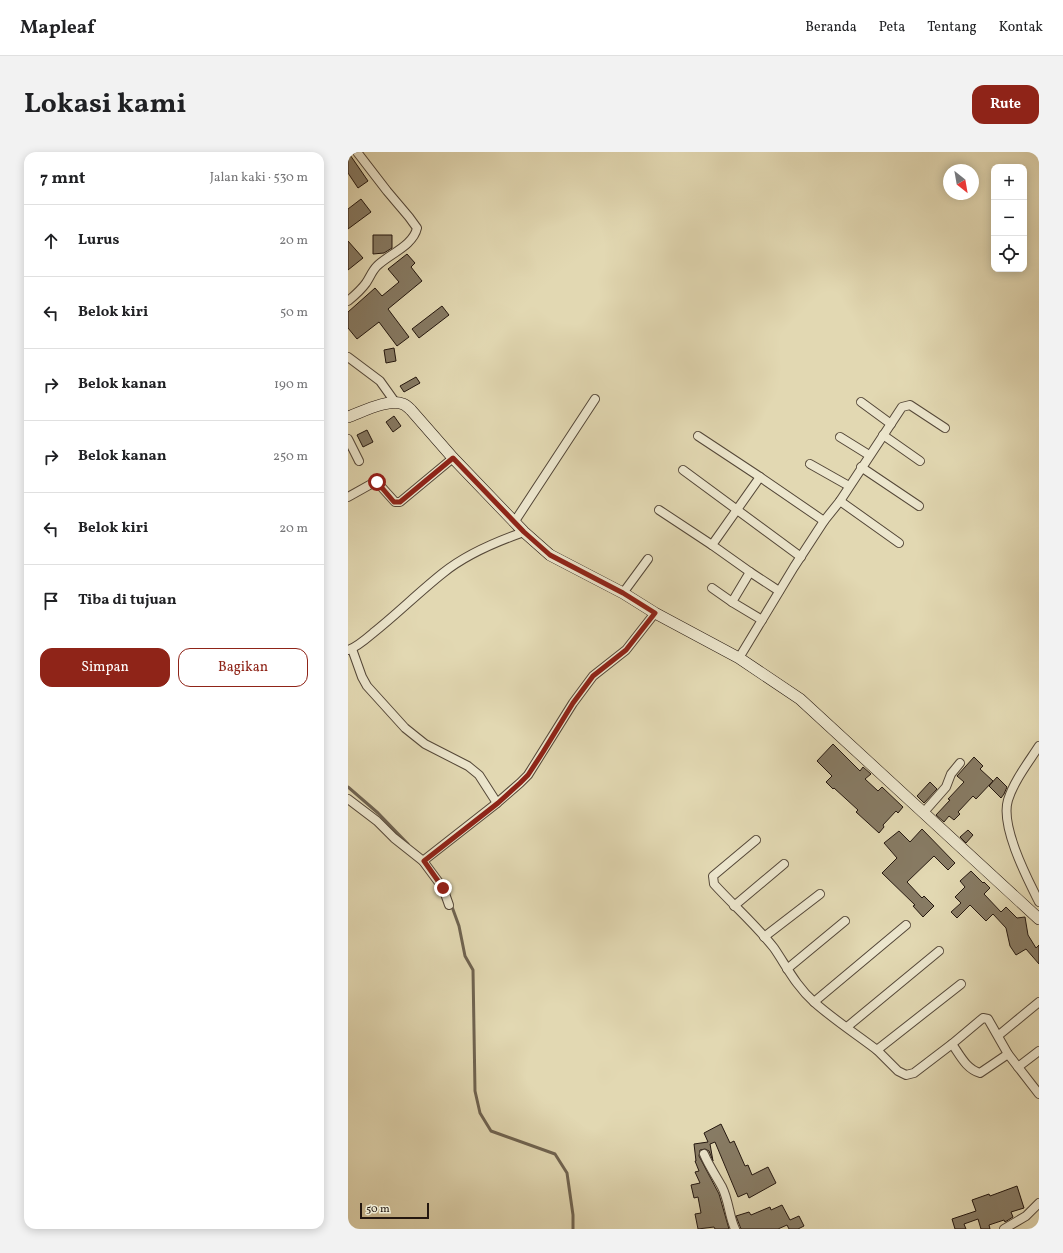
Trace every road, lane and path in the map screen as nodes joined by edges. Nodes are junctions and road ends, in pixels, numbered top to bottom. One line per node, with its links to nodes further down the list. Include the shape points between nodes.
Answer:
1 (357, 152): 2 (street, via 417,228 411,239 377,266 365,284)
2 (348, 301)
3 (348, 358): 5 (street, via 380,381)
4 (595, 399): 28 (street)
5 (395, 402): 7 (street); 15 (street, via 404,404 411,410)
6 (861, 402): 8 (street)
7 (348, 417)
8 (890, 424): 9 (street, via 902,407 910,405); 10 (street)
9 (945, 428)
10 (883, 435): 14 (street); 17 (street)
11 (698, 436): 21 (street)
12 (840, 437): 14 (street)
13 (348, 439): 16 (street)
14 (869, 455): 19 (street)
15 (453, 458): 23 (street, via 400,502 394,502 377,482); 28 (street)
16 (360, 461)
17 (920, 461)
18 (810, 464): 22 (street)
19 (862, 467): 22 (street); 25 (street)
20 (683, 470): 26 (street)
21 (760, 477): 26 (street); 29 (street)
22 (849, 486): 24 (street)
23 (348, 497)
24 (840, 501): 29 (street); 31 (street)
25 (919, 506)
26 (736, 509): 32 (street); 33 (street)
27 (659, 510): 32 (street)
28 (515, 521): 30 (street)
29 (824, 521): 33 (street)
30 (524, 532): 38 (street, via 550,555); 42 (street, via 506,538 444,572 386,623)
31 (899, 543)
32 (712, 545): 35 (street)
33 (801, 557): 37 (street)
34 (648, 559): 38 (street)
35 (750, 572): 37 (street); 39 (street)
36 (712, 588): 39 (street)
37 (779, 592): 41 (street)
38 (623, 593): 40 (street)
39 (732, 602): 41 (street)
40 (655, 613): 43 (street); 47 (street, via 626,650 593,676 528,775)
41 (762, 620): 43 (street)
42 (350, 649): 47 (street, via 367,686 405,728 425,744 468,766 479,775)
43 (739, 658): 48 (street, via 800,699)
44 (1039, 746): 53 (street, via 1008,798 1006,814 1008,831)
45 (960, 763): 48 (street, via 946,787)
46 (348, 799): 50 (street)
47 (498, 803): 50 (street)
48 (924, 812): 56 (street)
49 (756, 840): 55 (street, via 713,876 714,884)
50 (424, 861): 54 (street, via 443,888)
51 (784, 864): 55 (street)
52 (820, 894): 59 (street)
53 (1039, 902)
54 (449, 905)
55 (734, 906): 59 (street)
56 (1039, 919)
57 (845, 921): 61 (street)
58 (906, 925): 63 (street)
59 (764, 937): 61 (street)
60 (939, 951): 65 (street)
61 (787, 969): 63 (street)
62 (961, 984): 68 (street)
63 (814, 1002): 65 (street)
64 (1039, 1002): 66 (street)
65 (847, 1027): 68 (street)
66 (998, 1035): 67 (street, via 985,1017); 70 (street)
67 (952, 1044): 68 (street, via 910,1075 898,1071); 70 (street, via 974,1072 980,1073)
68 (877, 1050)
69 (1039, 1051): 71 (street)
70 (1008, 1054): 71 (street)
71 (1018, 1067): 72 (street)
72 (1039, 1094)
73 (704, 1154): 75 (street, via 722,1187)
74 (1039, 1203): 76 (street, via 1026,1216)
75 (736, 1229)
76 (1004, 1229)

